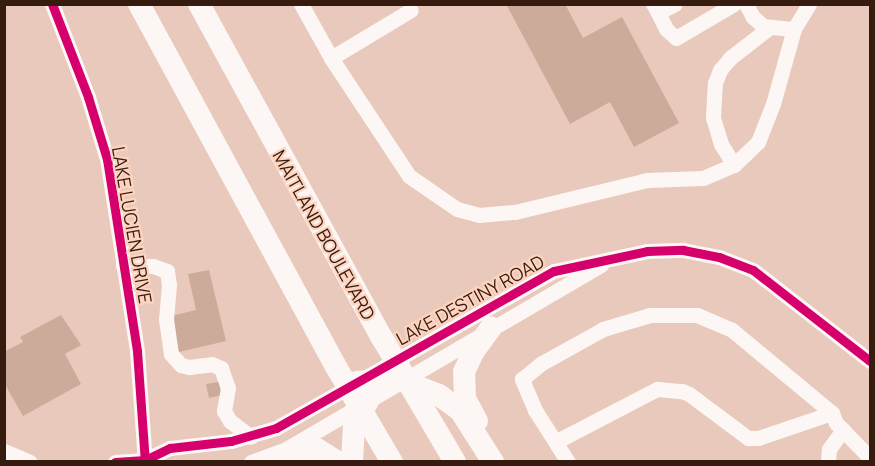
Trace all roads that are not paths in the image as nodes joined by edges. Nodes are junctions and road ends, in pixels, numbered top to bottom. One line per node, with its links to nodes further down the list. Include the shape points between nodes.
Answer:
1 (52, 4): 18 (street, LAKE LUCIEN DRIVE, via 107,159)
2 (139, 4): 29 (highway)
3 (199, 4): 15 (highway, MAITLAND BOULEVARD)
4 (214, 4): 15 (highway)
5 (301, 4): 14 (street)
6 (675, 4): 11 (street, via 663,10)
7 (734, 4): 11 (street, via 676,38 666,29)
8 (746, 4): 12 (street, via 753,17)
9 (809, 4): 13 (street)
10 (414, 6): 14 (street)
11 (654, 6)
12 (770, 27): 13 (street); 16 (street, via 730,58 715,83 713,118 721,144)
13 (794, 29): 16 (street, via 758,142)
14 (330, 58): 16 (street, via 409,176 457,209 479,215 515,212 646,180 703,178)
15 (271, 139): 38 (highway, MAITLAND BOULEVARD)
16 (734, 165)
17 (617, 257): 19 (street, LAKE DESTINY ROAD); 20 (street, LAKE DESTINY ROAD, via 554,271); 21 (street, LAKE DESTINY ROAD, via 683,250 719,257 753,270)
18 (123, 266): 26 (street, via 153,266 167,272 166,319 171,354 181,365 212,364 221,368 228,388 224,411 230,421); 32 (street, LAKE LUCIEN DRIVE, via 137,351)
19 (491, 328): 22 (street, LAKE DESTINY ROAD); 40 (highway, via 469,360 465,398)
20 (400, 358): 22 (highway); 23 (street, LAKE DESTINY ROAD)
21 (870, 361)
22 (393, 380): 23 (highway); 39 (highway, via 439,395 460,410)
23 (362, 392): 26 (street, LAKE DESTINY ROAD); 33 (street, LAKE DESTINY ROAD); 37 (highway)
24 (832, 413): 25 (street); 27 (street, via 748,438 688,394 657,389); 27 (street, via 732,330 697,315 650,315 603,329 542,363 522,379 535,410)
25 (843, 430): 30 (street); 31 (street, via 829,449)
26 (251, 437): 32 (street, LAKE DESTINY ROAD, via 170,448)
27 (557, 441): 41 (street)
28 (4, 451): 34 (street)
29 (388, 458)
30 (870, 458)
31 (828, 460)
32 (146, 461): 35 (street)
33 (264, 461): 36 (highway, via 317,449)
34 (30, 462)
35 (115, 462)
36 (338, 462)
37 (352, 462)
38 (455, 462)
39 (494, 462)
40 (501, 462)
41 (568, 462)

